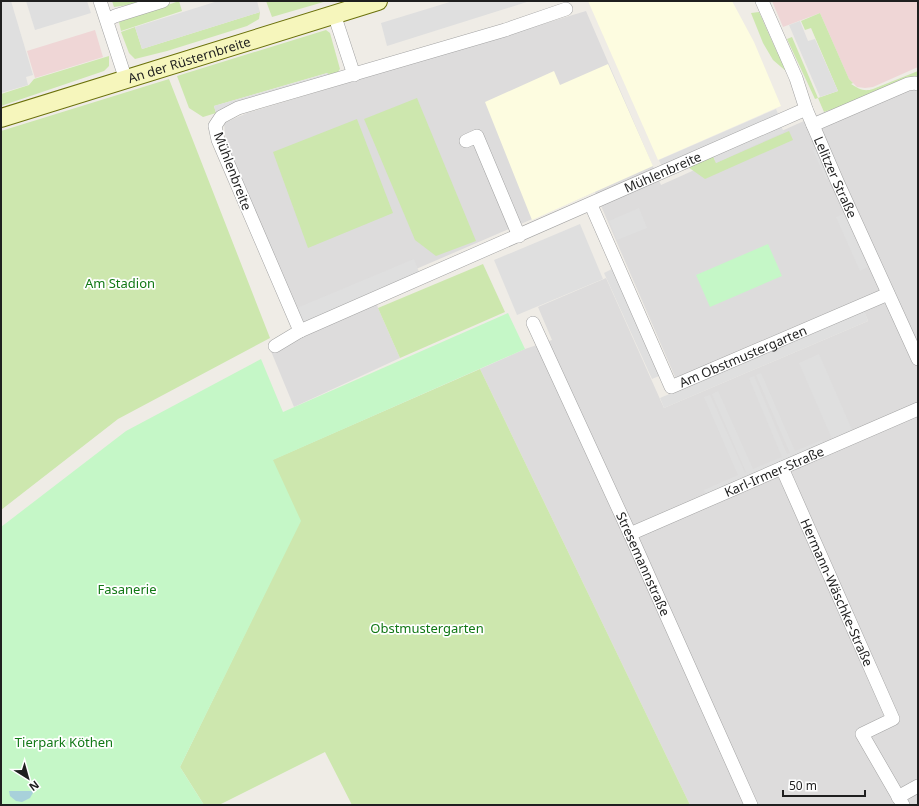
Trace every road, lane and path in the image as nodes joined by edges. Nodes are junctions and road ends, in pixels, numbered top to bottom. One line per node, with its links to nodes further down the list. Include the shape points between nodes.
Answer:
1 (100, 1): 7 (street)
2 (163, 1): 7 (street)
3 (378, 1): 6 (main road, An der Rüsternbreite)
4 (762, 1): 11 (street, Lelitzer Straße, via 796,78)
5 (566, 9): 8 (street, Mühlenbreite)
6 (334, 14): 8 (street); 9 (main road, An der Rüsternbreite)
7 (107, 20): 9 (street)
8 (354, 75): 19 (street, Mühlenbreite, via 238,108 221,117 215,126 218,140)
9 (126, 80): 12 (main road, An der Rüsternbreite)
10 (918, 84): 13 (street, via 908,84)
11 (806, 109): 13 (street, Lelitzer Straße); 15 (street, Mühlenbreite)
12 (1, 118)
13 (813, 126): 17 (street, Lelitzer Straße)
14 (466, 141): 16 (street, via 477,136)
15 (591, 205): 16 (street, Mühlenbreite); 17 (street, Am Obstmustergarten, via 671,387)
16 (519, 236): 19 (street, Mühlenbreite)
17 (888, 294): 21 (street, Lelitzer Straße)
18 (533, 323): 24 (street, Stresemannstraße)
19 (300, 332): 20 (street, Mühlenbreite)
20 (275, 346)
21 (917, 353)
22 (918, 409): 23 (street, Karl-Irmer-Straße)
23 (782, 468): 24 (street, Karl-Irmer-Straße); 26 (street, Hermann-Wäschke-Straße, via 893,719 862,734)
24 (630, 534): 27 (street, Stresemannstraße)
25 (918, 786): 26 (street)
26 (900, 801)
27 (751, 805)

